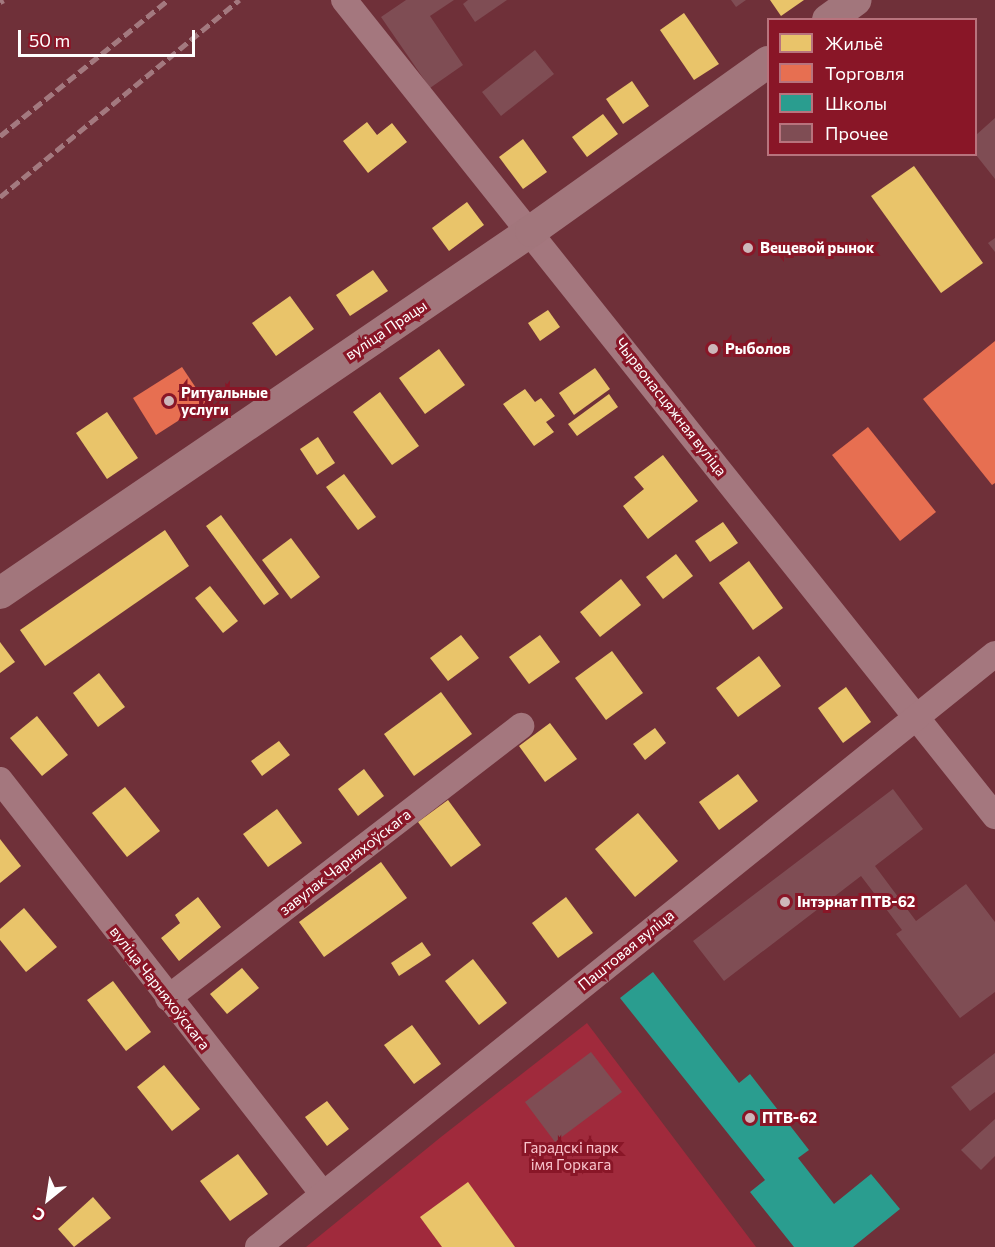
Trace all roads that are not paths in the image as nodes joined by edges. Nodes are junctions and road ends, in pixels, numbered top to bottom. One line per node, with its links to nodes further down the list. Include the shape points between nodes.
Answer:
1 (344, 0): 5 (street, Чырвонасцяжная вуліца)
2 (855, 0): 3 (main road)
3 (831, 18)
4 (767, 63): 5 (main road, вуліца Працы)
5 (531, 231): 6 (main road, вуліца Працы); 8 (street, Чырвонасцяжная вуліца)
6 (0, 593)
7 (995, 654): 8 (street, Паштовая вуліца)
8 (915, 715): 11 (street, Чырвонасцяжная вуліца); 13 (street, Паштовая вуліца)
9 (521, 726): 12 (street, завулак Чарняхоўскага)
10 (0, 780): 12 (street, вуліца Чарняхоўскага)
11 (995, 816)
12 (168, 998): 13 (street, вуліца Чарняхоўскага)
13 (324, 1194): 14 (street, Паштовая вуліца)
14 (258, 1247)

